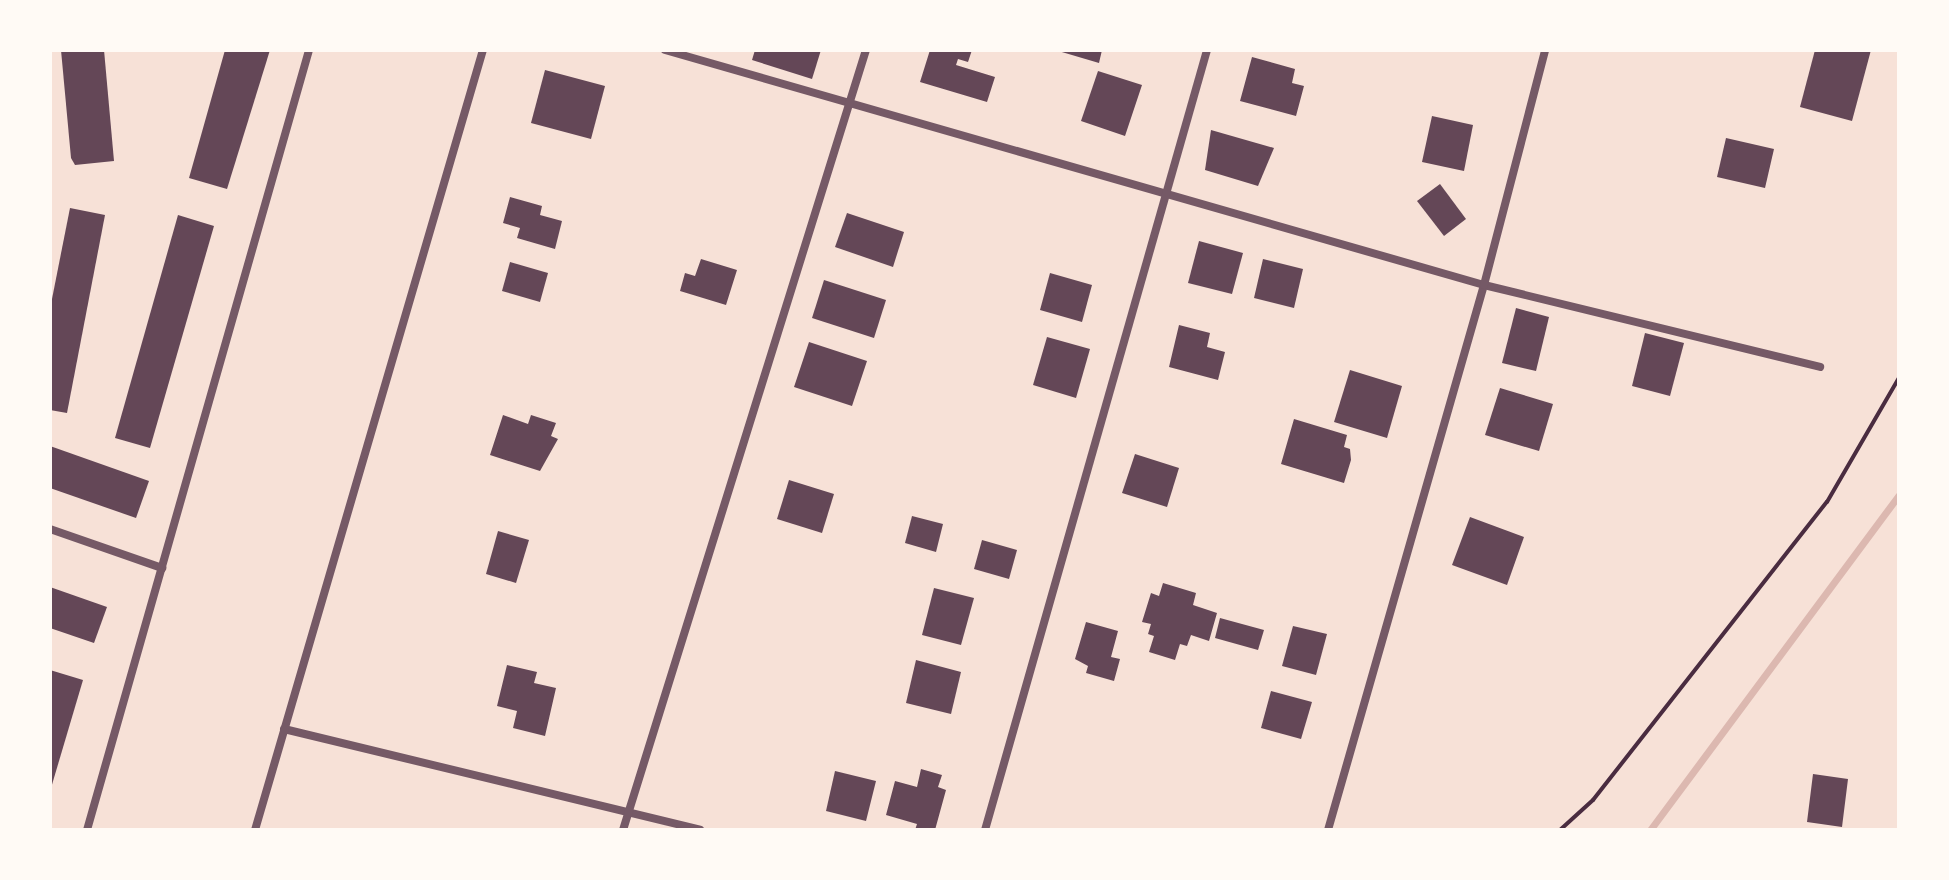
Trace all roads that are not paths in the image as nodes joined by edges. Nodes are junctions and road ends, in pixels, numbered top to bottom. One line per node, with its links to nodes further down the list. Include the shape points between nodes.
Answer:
1 (309, 50): 12 (street)
2 (483, 50): 13 (street)
3 (665, 50): 7 (street)
4 (866, 50): 7 (street)
5 (1207, 50): 8 (street)
6 (1545, 50): 9 (street)
7 (851, 104): 8 (street); 14 (street)
8 (1169, 195): 9 (street); 19 (street)
9 (1484, 285): 10 (street); 20 (street)
10 (1820, 367)
11 (50, 529): 12 (street)
12 (162, 568): 15 (street)
13 (284, 729): 14 (street); 16 (street)
14 (628, 814): 17 (street); 18 (street)
15 (87, 830)
16 (255, 830)
17 (623, 830)
18 (700, 830)
19 (985, 830)
20 (1328, 830)

